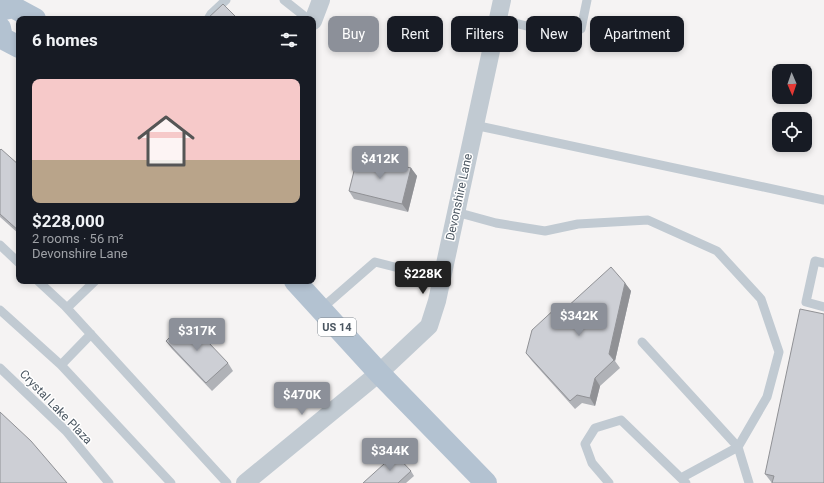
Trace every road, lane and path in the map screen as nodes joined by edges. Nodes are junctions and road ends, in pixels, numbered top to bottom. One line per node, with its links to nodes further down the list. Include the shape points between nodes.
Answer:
1 (226, 0): 8 (lane)
2 (321, 0): 10 (street)
3 (502, 0): 11 (street, Devonshire Lane)
4 (587, 0): 12 (lane, via 582,29 559,34)
5 (285, 1): 9 (lane)
6 (0, 10): 7 (main road, via 13,7)
7 (30, 16)
8 (210, 16)
9 (304, 16)
10 (316, 16)
11 (499, 16)
12 (518, 25)
13 (0, 28): 14 (main road, via 2,38)
14 (16, 45)
15 (491, 52): 16 (street, Devonshire Lane)
16 (474, 125): 17 (lane); 18 (street, Devonshire Lane)
17 (824, 200)
18 (456, 212): 22 (street, Devonshire Lane); 35 (lane, via 545,232 578,224 648,220 718,251 761,299 779,352 767,397)
19 (0, 245): 20 (lane)
20 (16, 260)
21 (824, 263): 26 (lane, via 815,261 806,302)
22 (442, 279): 28 (lane, via 374,262); 34 (street, Devonshire Lane, via 429,326)
23 (41, 284): 27 (lane)
24 (92, 284): 27 (lane)
25 (298, 284): 28 (main road, US 14)
26 (824, 307)
27 (67, 308): 30 (lane)
28 (321, 309): 34 (main road, US 14)
29 (0, 310): 32 (lane)
30 (91, 334): 32 (lane); 39 (lane)
31 (642, 342): 35 (lane)
32 (61, 365): 38 (lane)
33 (0, 368): 37 (lane, Crystal Lake Plaza, via 66,431)
34 (379, 373): 40 (street, Devonshire Lane); 41 (main road, US 14)
35 (738, 447): 36 (lane); 43 (lane)
36 (683, 481): 42 (lane, via 621,420 595,428 585,444 592,464)
37 (109, 483)
38 (171, 483)
39 (226, 483)
40 (245, 483)
41 (486, 483)
42 (609, 483)
43 (749, 483)

